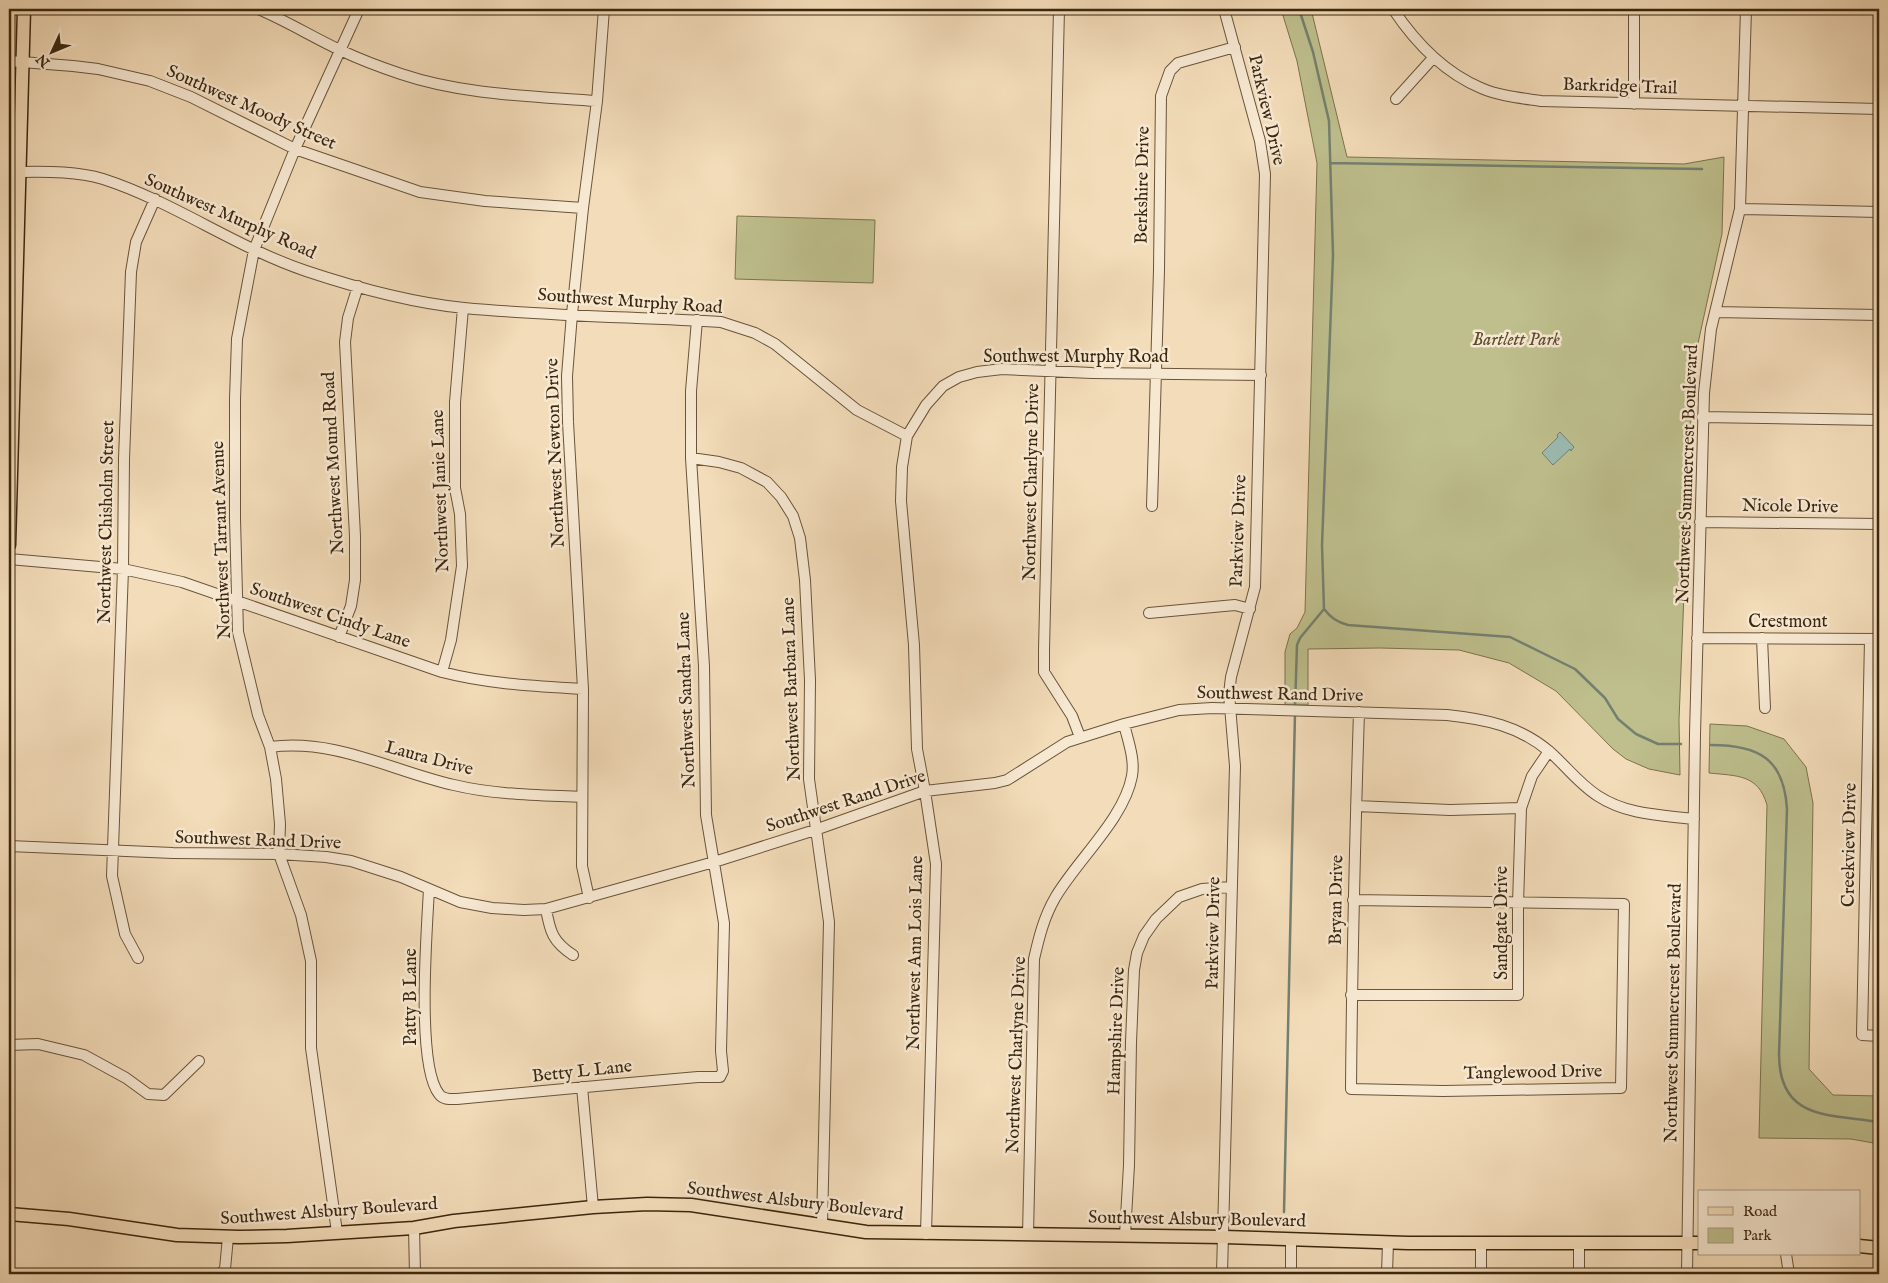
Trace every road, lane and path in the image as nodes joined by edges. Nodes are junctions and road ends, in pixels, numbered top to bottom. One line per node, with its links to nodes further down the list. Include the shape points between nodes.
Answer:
1 (24, 9): 14 (main road)
2 (258, 9): 11 (street)
3 (359, 9): 11 (street, Northwest Tarrant Avenue)
4 (604, 9): 16 (street, Northwest Newton Drive)
5 (1059, 9): 33 (street, Northwest Charlyne Drive)
6 (1224, 9): 10 (street, Parkview Drive)
7 (1393, 9): 12 (street, Barkridge Trail)
8 (1634, 9): 17 (street)
9 (1746, 9): 18 (street, Northwest Summercrest Boulevard)
10 (1235, 46): 34 (street, Berkshire Drive, via 1178,64 1170,71 1161,96); 35 (street, Parkview Drive, via 1260,141 1265,174)
11 (340, 50): 16 (street, via 401,74 455,87); 20 (street, Northwest Tarrant Avenue)
12 (1434, 58): 15 (street); 17 (street, Barkridge Trail, via 1446,69 1500,94 1541,101)
13 (9, 61): 14 (street, Southwest Moody Street)
14 (23, 61): 20 (street, Southwest Moody Street, via 98,70 150,82 191,97); 21 (main road)
15 (1396, 99)
16 (597, 101): 23 (street, Northwest Newton Drive)
17 (1634, 104): 18 (street, Barkridge Trail)
18 (1743, 106): 19 (street, Barkridge Trail); 24 (street, Northwest Summercrest Boulevard)
19 (1879, 109)
20 (295, 149): 23 (street, Southwest Moody Street, via 420,192 485,201); 26 (street, Northwest Tarrant Avenue)
21 (14, 172): 22 (street, Southwest Murphy Road, via 82,175); 43 (main road)
22 (156, 199): 26 (street, Southwest Murphy Road); 45 (street, Northwest Chisholm Street, via 136,242 131,272)
23 (582, 208): 30 (street, Northwest Newton Drive)
24 (1740, 209): 25 (street); 29 (street, Northwest Summercrest Boulevard)
25 (1879, 212)
26 (254, 250): 27 (street, Southwest Murphy Road, via 306,271); 46 (street, Northwest Tarrant Avenue, via 236,339)
27 (358, 286): 28 (street, Southwest Murphy Road); 49 (street, Northwest Mound Road, via 348,318 345,342 355,580)
28 (463, 308): 30 (street, Southwest Murphy Road); 53 (street, Northwest Janie Lane, via 455,402 455,488 460,514 462,566 451,640)
29 (1716, 312): 31 (street); 36 (street, Northwest Summercrest Boulevard, via 1711,329)
30 (572, 314): 32 (street, Southwest Murphy Road); 54 (street, Northwest Newton Drive, via 567,376 568,422)
31 (1879, 315)
32 (697, 320): 38 (street, Southwest Murphy Road, via 721,322 756,333 775,344 858,410); 39 (street, Northwest Sandra Lane, via 691,391)
33 (1050, 370): 34 (street, Southwest Murphy Road); 38 (street, Southwest Murphy Road, via 1002,369 959,377 943,386 926,405); 59 (street, Northwest Charlyne Drive, via 1044,672 1072,716)
34 (1156, 372): 35 (street, Southwest Murphy Road); 40 (street, Berkshire Drive)
35 (1261, 375): 47 (street, Parkview Drive, via 1256,567)
36 (1702, 417): 37 (street); 41 (street, Northwest Summercrest Boulevard)
37 (1879, 420)
38 (907, 436): 62 (street, Northwest Ann Lois Lane, via 901,501 914,645 917,749)
39 (691, 458): 67 (street, Northwest Barbara Lane, via 741,468 767,482 793,516 800,538 805,580 810,680 809,779); 71 (street, Northwest Sandra Lane, via 704,666 706,815)
40 (1152, 506)
41 (1700, 522): 42 (street, Nicole Drive); 50 (street, Northwest Summercrest Boulevard)
42 (1879, 524)
43 (9, 545)
44 (9, 559): 45 (street, Southwest Cindy Lane)
45 (123, 569): 46 (street, Southwest Cindy Lane, via 182,582); 69 (street, Northwest Chisholm Street)
46 (237, 600): 49 (street, Southwest Cindy Lane); 60 (street, Northwest Tarrant Avenue, via 238,632 245,665)
47 (1250, 610): 48 (street, via 1235,605); 56 (street, Parkview Drive, via 1232,677)
48 (1149, 613)
49 (339, 638): 53 (street, Southwest Cindy Lane)
50 (1697, 638): 51 (street, Crestmont); 66 (street, Northwest Summercrest Boulevard)
51 (1762, 638): 52 (street, Crestmont); 55 (street)
52 (1875, 639): 81 (street, Creekview Drive, via 1862,1035)
53 (442, 672): 54 (street, Southwest Cindy Lane, via 517,685)
54 (583, 689): 63 (street, Northwest Newton Drive)
55 (1765, 708)
56 (1230, 709): 57 (street, Southwest Rand Drive); 58 (street, Southwest Rand Drive, via 1193,708); 72 (street, Parkview Drive, via 1235,766)
57 (1358, 712): 61 (street, Southwest Rand Drive, via 1483,719 1512,727); 64 (street, Bryan Drive)
58 (1124, 724): 59 (street, Southwest Rand Drive); 94 (street, Northwest Charlyne Drive, via 1133,759 1128,791 1107,827 1055,897 1045,916 1034,959)
59 (1080, 737): 62 (street, Southwest Rand Drive, via 1055,748 1008,780)
60 (270, 747): 63 (street, Laura Drive, via 334,749 454,785); 70 (street, Northwest Tarrant Avenue, via 278,798)
61 (1549, 751): 65 (street, Sandgate Drive, via 1532,776); 66 (street, Southwest Rand Drive, via 1598,796 1626,810 1659,817)
62 (926, 791): 67 (street, Southwest Rand Drive); 93 (street, Northwest Ann Lois Lane, via 936,864)
63 (582, 797): 74 (street, Northwest Newton Drive, via 582,866)
64 (1356, 806): 65 (street, via 1450,810); 75 (street, Bryan Drive)
65 (1521, 808): 76 (street, Sandgate Drive)
66 (1694, 819): 100 (street, Northwest Summercrest Boulevard)
67 (815, 830): 71 (street, Southwest Rand Drive); 90 (street, Northwest Barbara Lane, via 830,922)
68 (9, 846): 69 (street, Southwest Rand Drive)
69 (114, 851): 70 (street, Southwest Rand Drive); 79 (street, Northwest Chisholm Street, via 112,876 118,905 125,934)
70 (279, 854): 73 (street, Southwest Rand Drive, via 351,861); 92 (street, Northwest Tarrant Avenue, via 301,915 311,961 311,1048)
71 (714, 862): 74 (street, Southwest Rand Drive); 84 (street, Northwest Sandra Lane, via 724,923 723,1071)
72 (1231, 887): 95 (street, Hampshire Drive, via 1202,889 1179,897 1156,919 1137,953 1131,1033); 97 (street, Parkview Drive)
73 (429, 889): 77 (street, Southwest Rand Drive, via 460,902 524,910); 87 (street, Patty B Lane, via 425,961 428,1064 440,1096)
74 (589, 898): 77 (street, Southwest Rand Drive)
75 (1353, 900): 76 (street); 80 (street, Bryan Drive)
76 (1518, 904): 80 (street, Sandgate Drive, via 1518,995); 86 (street, Tanglewood Drive, via 1624,904 1622,1088)
77 (546, 909): 78 (street, via 551,934)
78 (573, 955)
79 (138, 958)
80 (1352, 995): 86 (street, Bryan Drive)
81 (1879, 1036)
82 (9, 1045): 83 (street, via 38,1044 84,1055 148,1094 164,1095)
83 (199, 1060)
84 (720, 1077): 85 (street, Betty L Lane)
85 (582, 1088): 87 (street, Betty L Lane); 88 (street)
86 (1351, 1089)
87 (447, 1099)
88 (592, 1207): 90 (main road, Southwest Alsbury Boulevard, via 691,1205); 91 (main road, Southwest Alsbury Boulevard)
89 (9, 1214): 96 (main road, Southwest Alsbury Boulevard, via 177,1235)
90 (822, 1225): 93 (main road, Southwest Alsbury Boulevard, via 866,1232)
91 (414, 1228): 92 (main road, Southwest Alsbury Boulevard); 107 (street)
92 (337, 1232): 96 (main road, Southwest Alsbury Boulevard)
93 (926, 1234): 94 (main road, Southwest Alsbury Boulevard)
94 (1028, 1235): 95 (main road, Southwest Alsbury Boulevard)
95 (1125, 1235): 97 (main road, Southwest Alsbury Boulevard)
96 (228, 1237): 106 (street)
97 (1224, 1237): 98 (main road, Southwest Alsbury Boulevard); 108 (street, Parkview Drive)
98 (1292, 1239): 99 (main road, Southwest Alsbury Boulevard); 109 (street)
99 (1388, 1242): 101 (main road, Southwest Alsbury Boulevard); 110 (street)
100 (1693, 1243): 102 (main road, Southwest Alsbury Boulevard); 113 (street, Northwest Summercrest Boulevard)
101 (1481, 1244): 102 (main road, Southwest Alsbury Boulevard); 111 (street)
102 (1579, 1244): 112 (street)
103 (1860, 1246): 104 (main road)
104 (1879, 1248)
105 (1786, 1256): 114 (street)
106 (223, 1272)
107 (415, 1274)
108 (1222, 1274)
109 (1291, 1274)
110 (1387, 1274)
111 (1481, 1274)
112 (1579, 1274)
113 (1687, 1274)
114 (1789, 1274)

